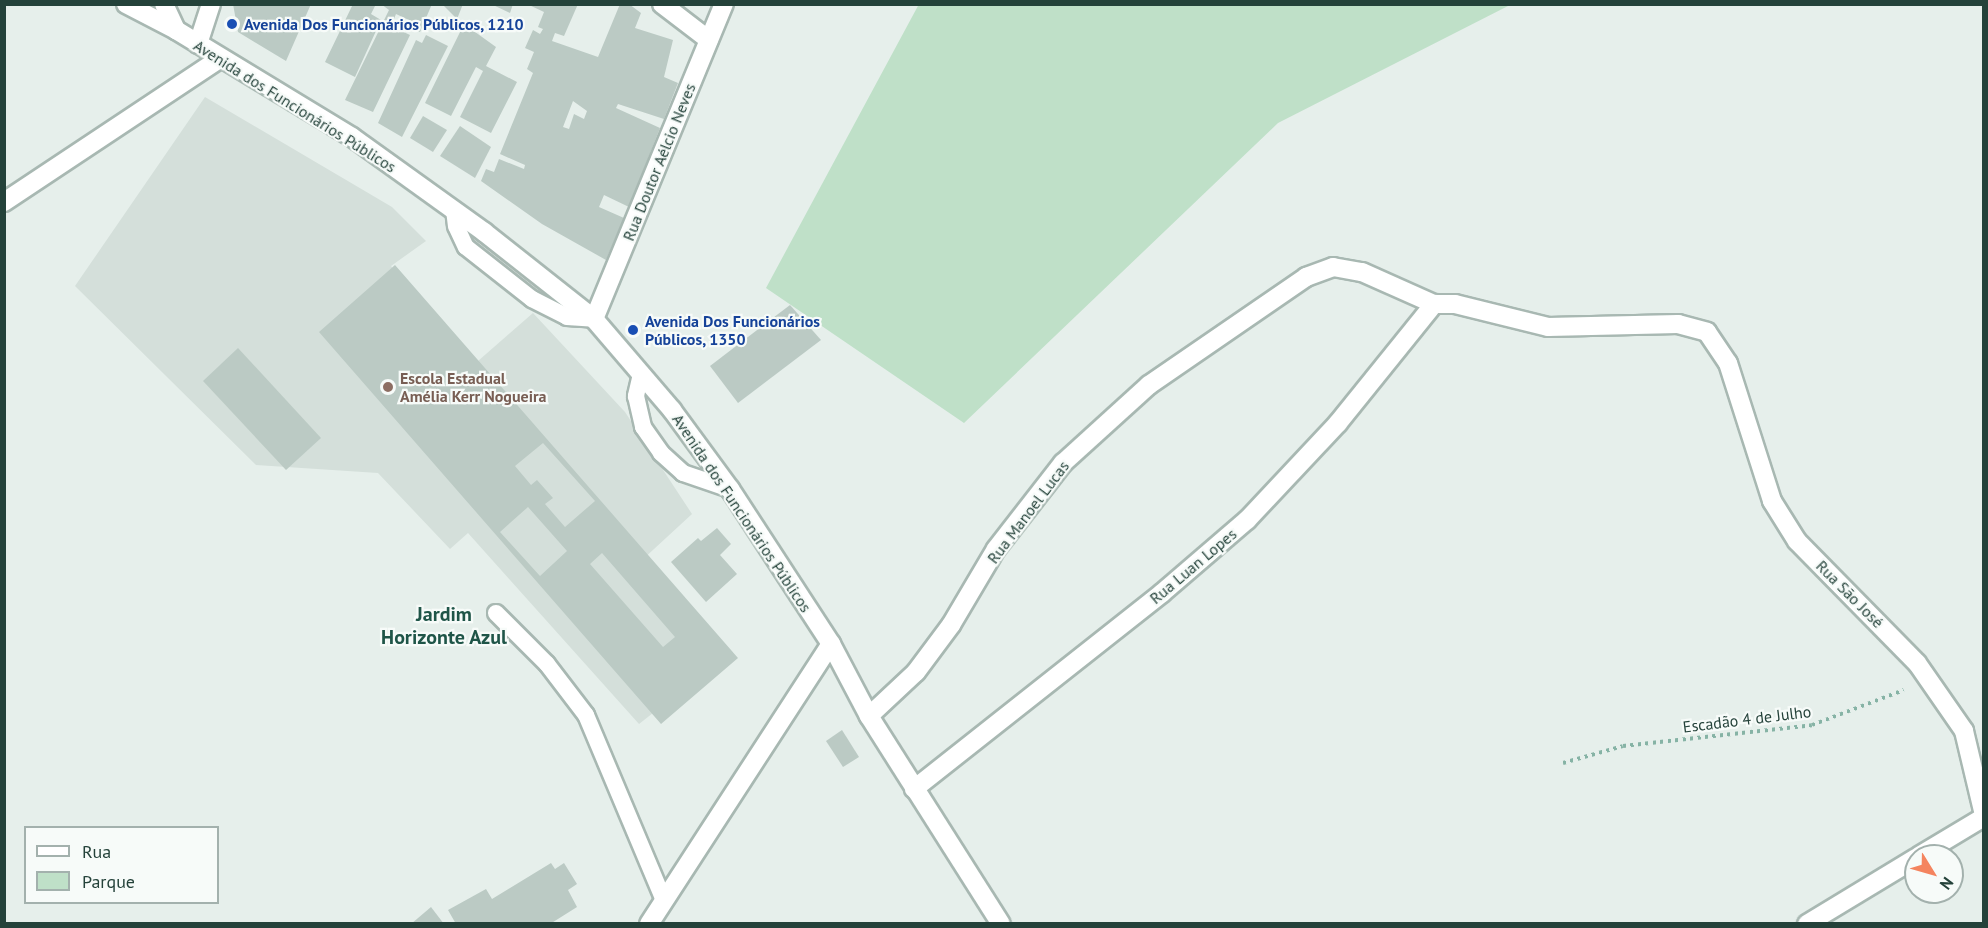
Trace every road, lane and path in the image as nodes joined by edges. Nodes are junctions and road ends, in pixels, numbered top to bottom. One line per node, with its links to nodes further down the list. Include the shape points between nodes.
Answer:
1 (126, 4): 6 (street, Avenida dos Funcionários Públicos)
2 (164, 4): 6 (street)
3 (211, 4): 8 (street)
4 (662, 4): 7 (street)
5 (724, 4): 7 (street, Rua Doutor Aélcio Neves)
6 (176, 30): 8 (street, Avenida dos Funcionários Públicos)
7 (709, 40): 12 (street, Rua Doutor Aélcio Neves)
8 (198, 45): 9 (street, Avenida dos Funcionários Públicos)
9 (219, 58): 10 (street); 12 (street, Avenida dos Funcionários Públicos, via 352,137)
10 (4, 201)
11 (1434, 304): 17 (street, Rua São José, via 1455,304 1548,327 1678,324 1707,332 1728,363 1772,501 1797,541); 18 (street, Rua Manoel Lucas, via 1362,272 1333,267 1306,277 1149,385 1063,463 996,549 951,626 916,672); 20 (street, Rua Luan Lopes, via 1338,423 1247,520 1162,593)
12 (594, 319): 13 (street, Avenida dos Funcionários Públicos)
13 (641, 374): 14 (street, Avenida dos Funcionários Públicos); 14 (lane, via 636,396 643,427 661,453 683,473)
14 (730, 489): 16 (street, Avenida dos Funcionários Públicos)
15 (496, 613): 24 (lane, via 547,664 586,715)
16 (831, 644): 18 (street, Avenida dos Funcionários Públicos); 24 (street)
17 (1930, 680): 19 (path, Escadão 4 de Julho, via 1812,725 1623,746); 21 (street, Rua São José, via 1964,731)
18 (869, 716): 20 (street, Avenida dos Funcionários Públicos)
19 (1563, 763)
20 (914, 789): 26 (street, Avenida dos Funcionários Públicos)
21 (1983, 816): 22 (street)
22 (1938, 844)
23 (1904, 865): 27 (street)
24 (664, 901): 25 (street)
25 (649, 924)
26 (1001, 924)
27 (1807, 924)

